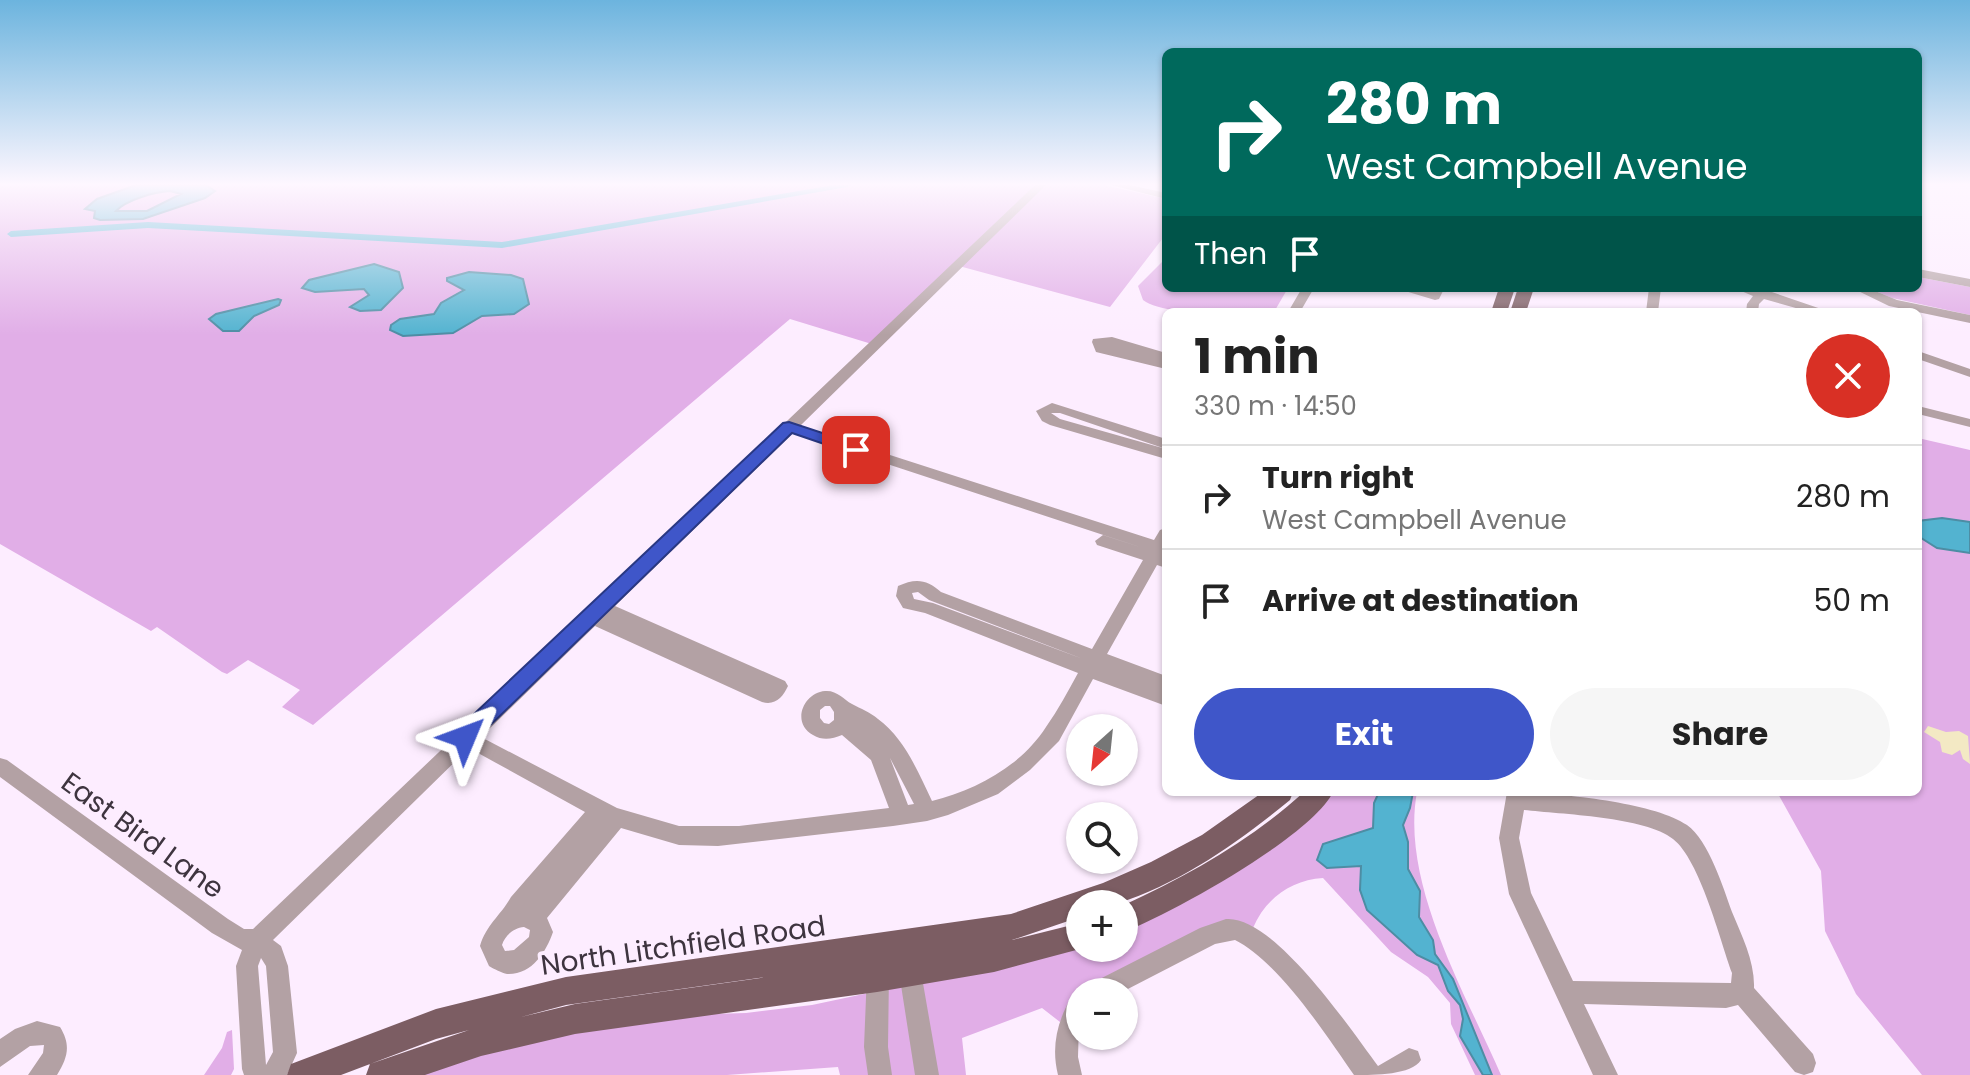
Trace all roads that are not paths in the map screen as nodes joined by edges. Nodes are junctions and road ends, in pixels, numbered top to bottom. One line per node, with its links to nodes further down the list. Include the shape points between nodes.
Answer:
1 (989, 235): 20 (street)
2 (1922, 274): 3 (street)
3 (1970, 283)
4 (1418, 292): 5 (street)
5 (1437, 292)
6 (1758, 292): 8 (street)
7 (1867, 292): 11 (street)
8 (1762, 293): 9 (street); 10 (street)
9 (1752, 308)
10 (1811, 308)
11 (1917, 308)
12 (1922, 309): 13 (street)
13 (1970, 319)
14 (1162, 356): 16 (street, via 1115,340 1098,342 1101,349)
15 (1922, 356): 17 (street)
16 (1162, 364)
17 (1970, 373)
18 (1922, 411): 19 (street)
19 (1970, 423)
20 (789, 427): 23 (street, via 934,476 967,493); 24 (street)
21 (1162, 443): 22 (street, via 1121,435)
22 (1162, 452)
23 (1162, 551): 26 (street)
24 (596, 612): 27 (street); 31 (street)
25 (991, 624): 26 (street)
26 (1093, 663): 28 (street); 29 (street); 37 (street, via 1052,735 1018,770 968,799)
27 (720, 667)
28 (1162, 683)
29 (1162, 697)
30 (843, 716): 32 (street)
31 (465, 737): 38 (street); 44 (street)
32 (887, 751): 37 (street); 39 (street)
33 (0, 766): 44 (street, East Bird Lane, via 223,928 241,939)
34 (1276, 796): 40 (main road, North Litchfield Road, via 1192,854)
35 (1317, 796): 42 (main road, via 1228,865)
36 (1517, 796): 48 (street, via 1509,838 1512,865 1520,894); 49 (street, via 1640,817 1681,832 1700,861 1743,973)
37 (927, 812): 39 (street)
38 (609, 813): 39 (street, via 664,833 736,835); 43 (street)
39 (902, 815)
40 (1114, 890)
41 (1066, 909): 46 (main road, North Litchfield Road)
42 (1138, 912)
43 (522, 919)
44 (257, 940): 55 (street, via 247,966); 56 (street, via 273,954 277,966 285,1053)
45 (1066, 940): 46 (main road, North Litchfield Road, via 994,958)
46 (894, 961): 57 (main road, North Litchfield Road, via 566,991 436,1024); 58 (main road, North Litchfield Road, via 575,1019 481,1041); 59 (street, via 876,1047); 60 (street)
47 (1126, 978): 62 (street, via 1208,936 1238,930 1260,942 1288,972)
48 (1567, 992): 49 (street); 64 (street)
49 (1742, 992): 53 (street)
50 (1066, 1050): 61 (street)
51 (1, 1053): 54 (street, via 24,1037 52,1035 57,1048)
52 (1409, 1060): 63 (street)
53 (1804, 1063)
54 (40, 1075)
55 (258, 1075)
56 (274, 1075)
57 (302, 1075)
58 (381, 1075)
59 (880, 1075)
60 (927, 1075)
61 (1070, 1075)
62 (1369, 1075)
63 (1386, 1075)
64 (1606, 1075)

